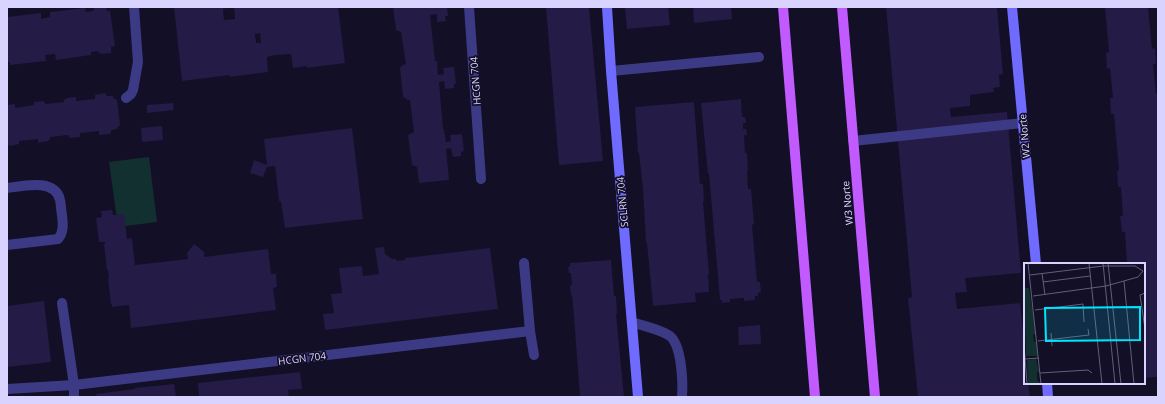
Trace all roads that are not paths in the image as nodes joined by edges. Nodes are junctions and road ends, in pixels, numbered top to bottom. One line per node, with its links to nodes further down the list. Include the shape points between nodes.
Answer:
1 (134, 7): 9 (street, via 138,62 133,90)
2 (469, 7): 12 (street, HCGN 704)
3 (607, 7): 8 (street, SCLRN 704)
4 (783, 7): 27 (main road)
5 (1012, 7): 10 (street, W2 Norte)
6 (842, 9): 11 (main road, W3 Norte)
7 (759, 57): 8 (street)
8 (611, 71): 18 (street, SCLRN 704)
9 (126, 98)
10 (1023, 123): 11 (street); 16 (street, W2 Norte)
11 (853, 141): 28 (main road, W3 Norte)
12 (481, 179)
13 (7, 188): 14 (street, via 40,184 56,191 60,198 63,226 58,239)
14 (7, 245)
15 (524, 263): 19 (street)
16 (1036, 263)
17 (62, 303): 22 (street)
18 (632, 322): 25 (street, SCLRN 704); 26 (street, via 666,334 676,344 680,359)
19 (530, 331): 20 (street); 22 (street, HCGN 704)
20 (534, 355)
21 (1047, 384): 29 (street)
22 (74, 385): 23 (street, HCGN 704); 24 (street)
23 (7, 389)
24 (74, 397)
25 (638, 397)
26 (682, 397)
27 (816, 397)
28 (875, 397)
29 (1048, 397)

